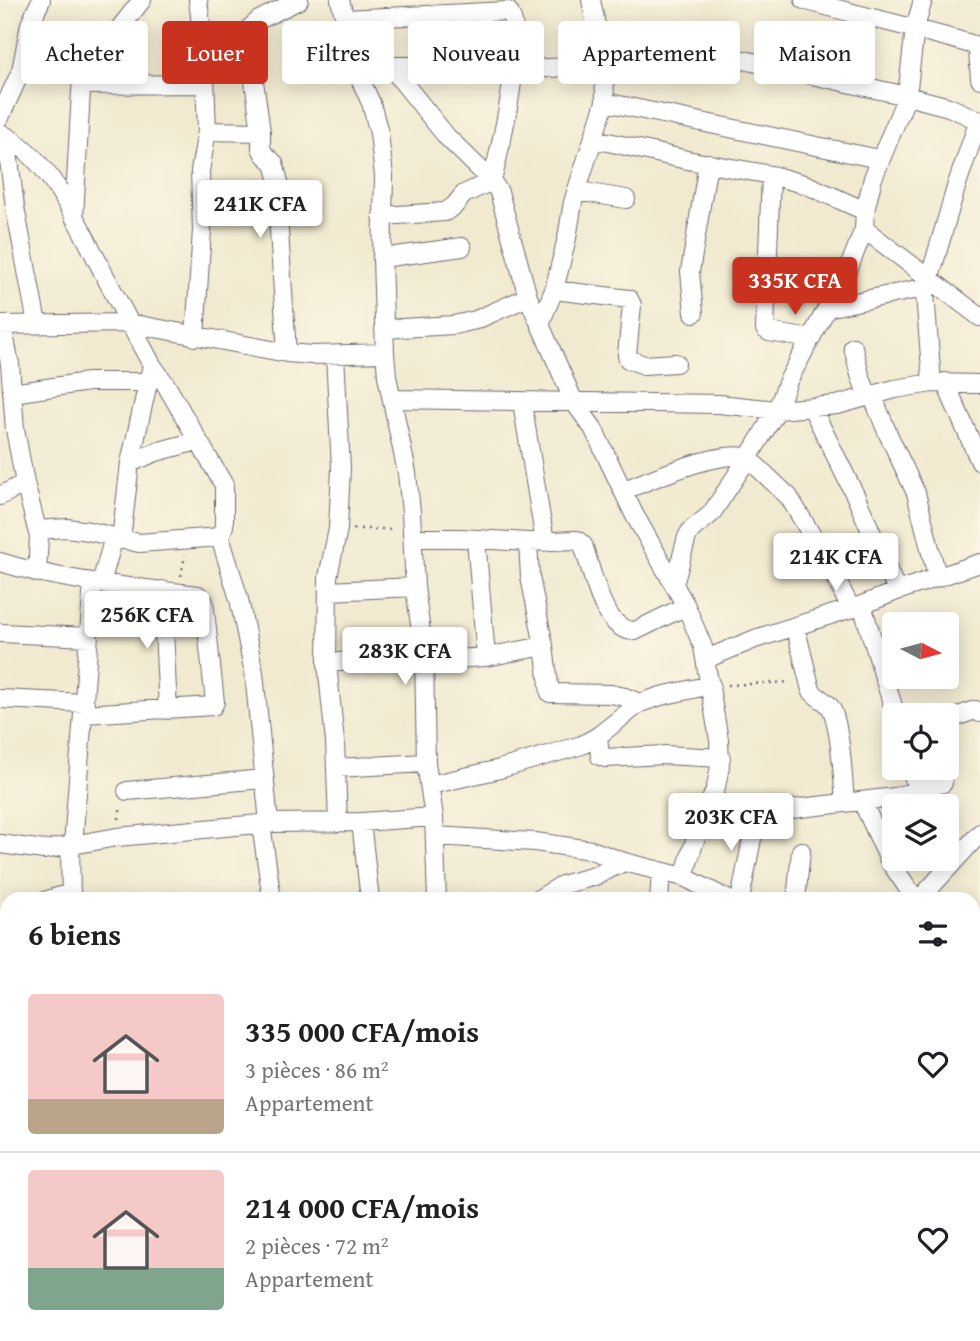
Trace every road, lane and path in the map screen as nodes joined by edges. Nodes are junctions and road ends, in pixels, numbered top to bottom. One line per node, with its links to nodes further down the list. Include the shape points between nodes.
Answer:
1 (41, 0): 26 (street, via 30,24 21,71)
2 (142, 0): 23 (street, via 85,72)
3 (198, 0): 10 (street)
4 (299, 0): 29 (street, via 250,29)
5 (340, 0): 11 (street)
6 (591, 0): 14 (street)
7 (804, 0): 15 (street)
8 (923, 0): 15 (street)
9 (461, 6): 12 (street); 13 (street, via 508,11)
10 (201, 21)
11 (345, 21)
12 (365, 21)
13 (513, 21)
14 (595, 21)
15 (915, 28): 18 (street, via 974,45); 24 (street)
16 (740, 59): 24 (street)
17 (394, 71): 35 (street, via 447,137)
18 (980, 79)
19 (205, 84): 23 (street); 28 (street)
20 (362, 84): 39 (street, via 379,133)
21 (510, 84): 35 (street)
22 (605, 84): 25 (street)
23 (82, 85): 40 (street)
24 (907, 96): 27 (street); 32 (street)
25 (605, 102): 31 (street); 32 (street)
26 (0, 117)
27 (979, 120): 44 (street)
28 (207, 131): 29 (street); 55 (street, via 200,171 202,230)
29 (261, 132): 58 (street, via 261,148 274,163 279,182)
30 (3, 134): 40 (street, via 47,173); 51 (street)
31 (595, 139): 33 (street); 36 (street)
32 (879, 159): 38 (street)
33 (708, 163): 34 (street); 48 (street, via 691,272)
34 (771, 175): 38 (street, via 807,184); 56 (street, via 765,330)
35 (492, 181): 39 (street, via 464,194 445,212); 46 (street, via 504,206)
36 (577, 191): 37 (street); 45 (street)
37 (626, 199)
38 (865, 211): 41 (street)
39 (382, 216): 43 (street)
40 (74, 217): 50 (street)
41 (864, 229): 44 (street); 47 (street)
42 (463, 247): 43 (street)
43 (382, 258): 54 (street)
44 (928, 284): 47 (street); 49 (street); 63 (street, via 925,301)
45 (554, 290): 52 (street); 61 (street, via 629,299 628,359 644,365)
46 (528, 297): 52 (street); 54 (street, via 454,325)
47 (827, 308): 56 (street)
48 (694, 313)
49 (980, 317)
50 (130, 323): 51 (street); 55 (street); 62 (street)
51 (37, 324): 53 (street)
52 (540, 324): 69 (street)
53 (1, 325): 65 (street)
54 (384, 329): 59 (street)
55 (195, 337): 58 (street)
56 (811, 339): 71 (street)
57 (853, 347): 66 (street, via 866,391)
58 (287, 353): 60 (street)
59 (384, 353): 60 (street); 67 (street)
60 (335, 355): 79 (street, via 341,468)
61 (676, 363)
62 (150, 373): 65 (street); 72 (street, via 185,416); 75 (street)
63 (939, 382): 64 (street); 66 (street); 74 (street)
64 (980, 384)
65 (12, 393): 76 (street)
66 (873, 395): 70 (street); 90 (street, via 916,493)
67 (393, 399): 68 (street); 81 (street, via 407,472)
68 (522, 402): 69 (street); 86 (street)
69 (574, 402): 71 (street, via 719,404); 77 (street)
70 (811, 408): 71 (street); 95 (street)
71 (776, 410): 73 (street)
72 (197, 441): 75 (street); 82 (street, via 224,485)
73 (748, 458): 77 (street, via 693,465); 92 (street, via 711,514 691,530); 98 (street, via 789,497)
74 (980, 462)
75 (130, 463): 83 (street)
76 (24, 483): 78 (street); 80 (street)
77 (624, 489): 92 (street)
78 (0, 496)
79 (338, 529): 81 (path); 94 (street)
80 (37, 530): 83 (street, via 68,528); 89 (street)
81 (412, 533): 84 (street); 93 (street)
82 (220, 537): 85 (street); 120 (street, via 254,673)
83 (118, 538): 85 (street); 91 (street)
84 (476, 539): 86 (street); 103 (street)
85 (187, 541): 96 (path)
86 (536, 542): 97 (street, via 581,542 601,599 626,630 638,630); 102 (street, via 530,577)
87 (0, 562): 89 (street)
88 (980, 563): 90 (street)
89 (37, 573): 91 (street)
90 (937, 576): 95 (street)
91 (97, 582): 96 (street); 101 (street)
92 (674, 585): 97 (street)
93 (415, 587): 94 (street); 104 (street)
94 (328, 591): 106 (street)
95 (897, 591): 98 (street)
96 (170, 592): 113 (street); 113 (street, via 198,595 206,607 215,702 213,706)
97 (686, 606): 105 (street)
98 (857, 607): 99 (street); 111 (street)
99 (795, 626): 105 (street); 107 (street)
100 (0, 633): 101 (street)
101 (89, 637): 112 (street)
102 (544, 646): 103 (street); 110 (street, via 550,694 611,694)
103 (486, 657): 104 (street)
104 (424, 658): 106 (street); 118 (street)
105 (706, 659): 108 (street)
106 (327, 663): 119 (street)
107 (808, 681): 108 (path); 126 (street, via 836,721)
108 (711, 685): 110 (street); 117 (street)
109 (0, 699): 112 (street)
110 (640, 703): 116 (street)
111 (891, 703)
112 (85, 709): 113 (street); 137 (street)
113 (168, 710)
114 (978, 711): 115 (street)
115 (959, 717)
116 (598, 736): 117 (street, via 602,757); 123 (street, via 574,748)
117 (721, 758): 127 (street)
118 (426, 763): 119 (street); 123 (street)
119 (336, 768): 132 (street)
120 (265, 779): 125 (street); 131 (street)
121 (914, 780): 124 (street)
122 (943, 783): 124 (street)
123 (430, 785): 129 (street)
124 (917, 790): 126 (street)
125 (127, 791): 134 (path)
126 (854, 802): 128 (street); 151 (street)
127 (707, 807): 128 (street); 141 (street)
128 (757, 813): 149 (street)
129 (433, 817): 130 (street); 135 (street)
130 (361, 822): 132 (street); 144 (street)
131 (265, 823): 132 (street); 134 (street); 143 (street)
132 (338, 823)
133 (980, 833): 152 (street)
134 (117, 836): 137 (street)
135 (435, 836): 139 (street, via 573,847); 145 (street)
136 (0, 844): 137 (street, via 44,850)
137 (71, 845): 142 (street)
138 (801, 851): 150 (street)
139 (624, 862): 140 (street); 146 (street)
140 (662, 872): 141 (street); 147 (street)
141 (684, 877): 148 (street)
142 (71, 892)
143 (271, 892)
144 (369, 892)
145 (437, 892)
146 (550, 892)
147 (660, 892)
148 (713, 892)
149 (742, 892)
150 (797, 892)
151 (911, 892)
152 (925, 892)

